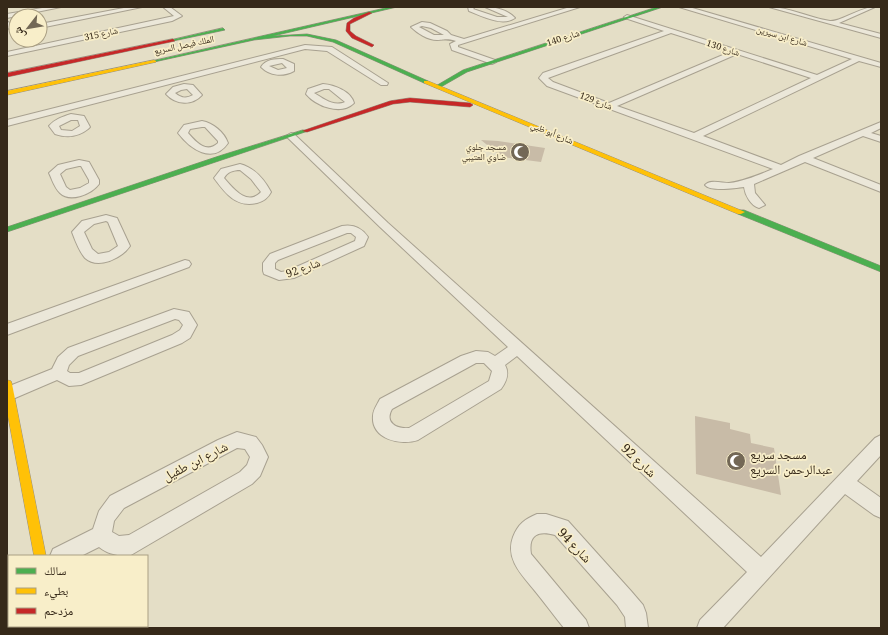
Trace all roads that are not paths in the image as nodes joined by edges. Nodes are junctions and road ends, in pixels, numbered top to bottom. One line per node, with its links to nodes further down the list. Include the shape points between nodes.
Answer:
1 (58, 7): 16 (street)
2 (139, 7): 21 (street)
3 (166, 7): 32 (street, شارع 315, via 179,16 28,47)
4 (361, 7): 45 (main road, الملك فيصل السريع)
5 (395, 7): 15 (main road)
6 (472, 7): 18 (street, via 471,10 498,19)
7 (488, 7): 18 (street, via 512,17)
8 (577, 7): 19 (street)
9 (661, 7): 17 (main road, شارع 140)
10 (682, 7): 34 (street, شارع ابن سيرين)
11 (772, 7): 14 (street)
12 (800, 7): 14 (street)
13 (872, 7): 20 (street)
14 (789, 11): 20 (street)
15 (370, 13): 26 (main road, via 348,24 348,31); 29 (main road)
16 (7, 16)
17 (627, 17): 23 (street, شارع 130); 36 (main road, شارع 140)
18 (509, 19): 19 (street)
19 (520, 23): 28 (street)
20 (833, 23): 25 (street)
21 (48, 24)
22 (234, 27): 39 (main road, الملك فيصل السريع)
23 (671, 31): 31 (street, شارع 130); 53 (street, شارع 129, via 543,78 546,82)
24 (447, 36): 28 (street)
25 (881, 36)
26 (354, 37): 27 (main road, via 341,36); 30 (main road)
27 (334, 41): 29 (main road, شارع أبو ظبي, via 307,35 290,35); 40 (main road, شارع أبو ظبي)
28 (463, 41): 36 (street, via 454,46)
29 (216, 46): 49 (main road)
30 (382, 51)
31 (737, 52): 41 (street, شارع 130); 53 (street)
32 (7, 54)
33 (263, 57): 35 (street); 42 (street); 44 (street, via 293,49 329,49)
34 (859, 58): 37 (street, شارع ابن سيرين); 41 (street)
35 (272, 62)
36 (492, 62): 38 (main road, شارع 140)
37 (881, 65)
38 (465, 71): 43 (main road, شارع 140); 43 (main road, شارع 140, via 441,74)
39 (7, 74)
40 (416, 77): 43 (main road); 46 (main road, شارع أبو ظبي); 50 (main road, via 420,85 418,90)
41 (819, 78): 61 (street)
42 (172, 81): 47 (street); 54 (street)
43 (454, 82): 46 (main road, شارع 140)
44 (384, 83)
45 (7, 84)
46 (437, 86): 48 (main road); 52 (main road, شارع أبو ظبي)
47 (178, 88)
48 (466, 89)
49 (7, 93)
50 (392, 102): 52 (main road, via 410,100); 55 (main road)
51 (344, 106): 55 (street)
52 (485, 106): 80 (main road, شارع أبو ظبي)
53 (609, 106): 61 (street, شارع 129)
54 (60, 109): 56 (street); 57 (street)
55 (355, 115): 60 (main road)
56 (66, 118)
57 (7, 123)
58 (881, 125): 59 (street)
59 (862, 133): 62 (street); 64 (street)
60 (291, 136): 63 (main road); 76 (street, شارع 92)
61 (694, 137): 65 (street, شارع 129)
62 (881, 139)
63 (218, 153): 66 (street); 73 (main road)
64 (803, 158): 65 (street); 69 (street)
65 (780, 168): 67 (street)
66 (229, 169)
67 (749, 183): 68 (street, via 728,186); 74 (street, via 750,193)
68 (706, 184): 71 (main road)
69 (881, 189)
70 (81, 191): 73 (street)
71 (731, 194)
72 (745, 199): 74 (main road)
73 (86, 203): 75 (street); 77 (main road)
74 (763, 206)
75 (92, 220)
76 (384, 225): 78 (street, شارع 92); 82 (street, شارع 92)
77 (7, 230)
78 (360, 233): 78 (street, شارع 92, via 352,229 337,231 274,257 268,262 267,267 279,276 289,275 355,246 362,239)
79 (185, 264): 81 (street)
80 (881, 269)
81 (7, 330)
82 (518, 348): 83 (street); 92 (street, شارع 92)
83 (495, 364): 83 (street, via 484,357 476,356 386,404 381,413 384,428 399,436 412,436 495,385 501,374)
84 (59, 373): 84 (street, via 69,380 81,379 177,339 190,325 180,314 168,316 73,352 63,360); 85 (street)
85 (8, 389): 90 (main road)
86 (881, 444): 87 (street)
87 (844, 483): 88 (street); 92 (street)
88 (881, 510)
89 (102, 535): 89 (street, شارع ابن طفيل, via 107,542 115,546 131,545 246,478 258,462 256,450 250,442 237,440 117,502 106,515 102,524); 91 (street)
90 (40, 555)
91 (62, 555)
92 (761, 571): 95 (street)
93 (578, 628): 94 (street, شارع 94, via 524,561 520,546 523,536 529,528 537,524 546,523 561,528 624,598 635,613)
94 (637, 628)
95 (708, 628)

